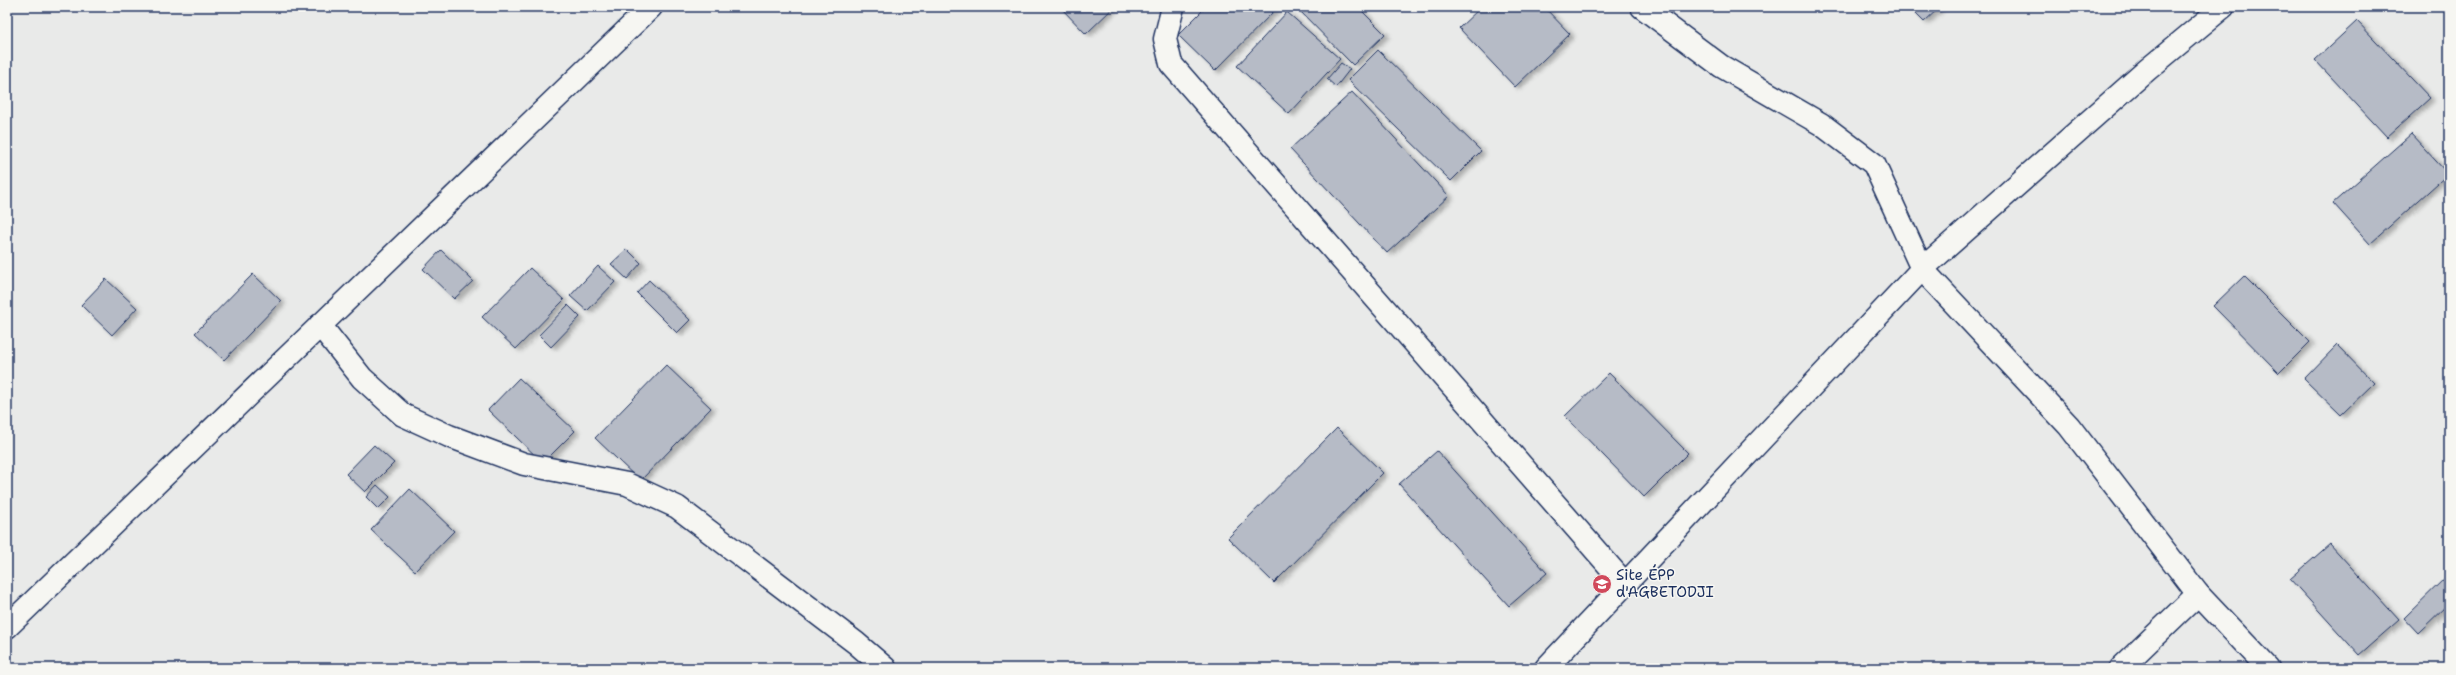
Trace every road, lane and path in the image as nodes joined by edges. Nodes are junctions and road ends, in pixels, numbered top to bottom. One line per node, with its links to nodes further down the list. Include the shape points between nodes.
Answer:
1 (651, 7): 6 (street)
2 (1173, 7): 7 (street, via 1165,39 1171,64)
3 (1642, 7): 5 (street, via 1721,66 1821,124 1874,164)
4 (2223, 7): 5 (street, via 2147,70)
5 (1922, 269): 7 (street); 8 (street, via 2069,426)
6 (320, 325): 9 (street); 10 (street, via 362,378 403,415 449,436 524,464 627,484 677,507 856,642)
7 (1625, 584): 11 (street)
8 (2198, 594): 12 (street); 13 (street)
9 (7, 627)
10 (885, 668)
11 (1546, 668)
12 (2121, 668)
13 (2268, 668)

